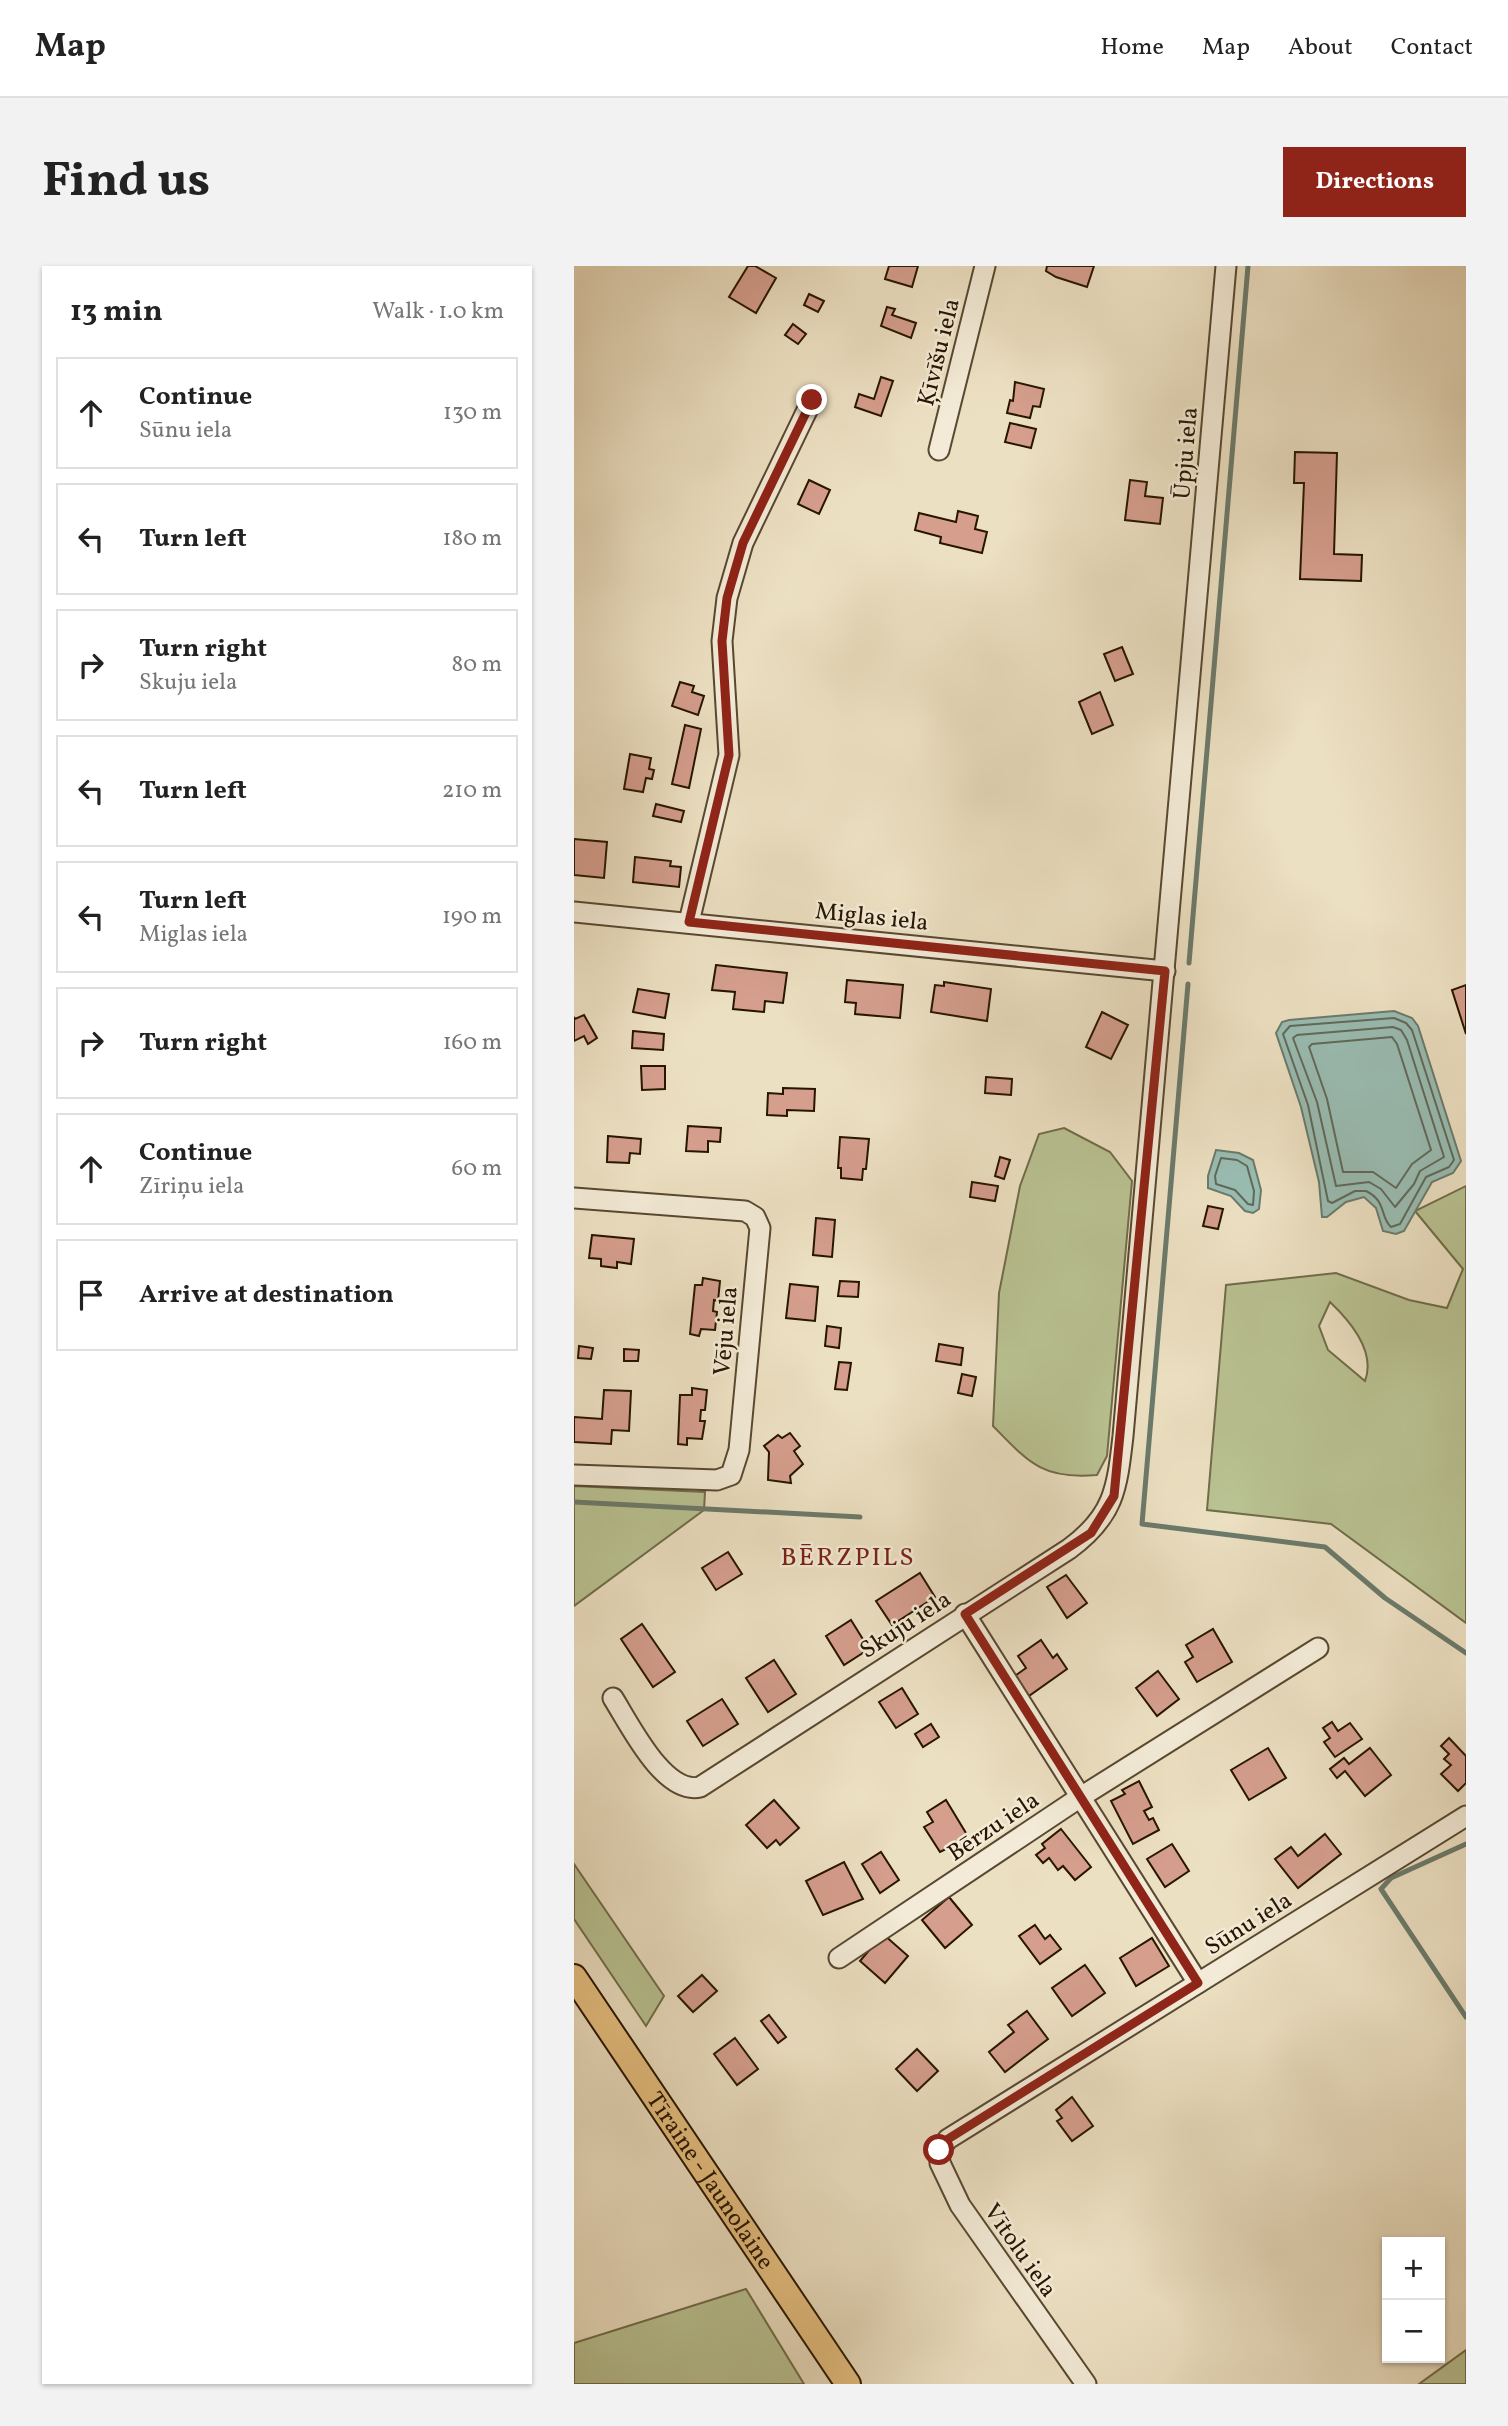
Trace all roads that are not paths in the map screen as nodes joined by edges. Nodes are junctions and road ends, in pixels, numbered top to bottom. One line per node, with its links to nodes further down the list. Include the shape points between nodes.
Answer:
1 (985, 266): 4 (street, Ķīvīšu iela)
2 (1226, 266): 7 (street, Ūpju iela)
3 (812, 400): 6 (street, via 743,543 727,598 722,641 729,755)
4 (939, 450)
5 (574, 912): 6 (street, Miglas iela)
6 (689, 922): 7 (street, Miglas iela)
7 (1165, 971): 10 (street, Ūpju iela)
8 (574, 1198): 9 (street, Vēju iela, via 745,1211 755,1217 760,1228 739,1450 731,1475 717,1480)
9 (574, 1475)
10 (1114, 1496): 11 (street, Skuju iela, via 1091,1533)
11 (965, 1614): 13 (street, Skuju iela, via 711,1780 688,1790 673,1782 650,1756); 14 (street)
12 (1318, 1648): 14 (street, Bērzu iela)
13 (613, 1698)
14 (1079, 1798): 16 (street, Bērzu iela); 18 (street)
15 (1466, 1816): 18 (street, Sūnu iela)
16 (839, 1958)
17 (574, 1976): 20 (main road, Tīraine - Jaunolaine)
18 (1198, 1983): 19 (street, Sūnu iela)
19 (948, 2139): 21 (street, Vītolu iela, via 939,2150 952,2193)
20 (848, 2384)
21 (1086, 2384)

